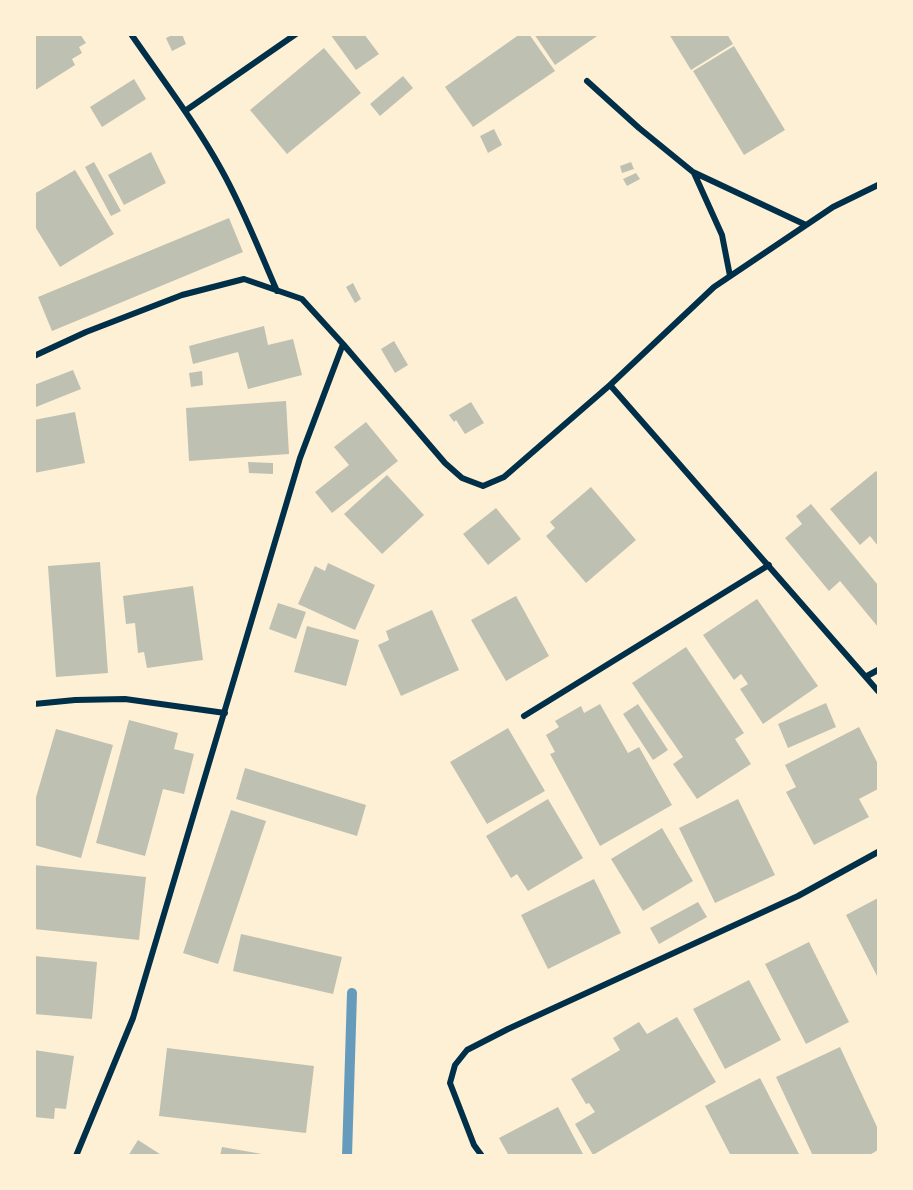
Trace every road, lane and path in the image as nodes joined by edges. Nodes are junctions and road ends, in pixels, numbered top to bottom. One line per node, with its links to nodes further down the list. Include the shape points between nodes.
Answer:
1 (131, 34): 4 (street)
2 (296, 34): 4 (street)
3 (587, 81): 5 (street)
4 (185, 111): 9 (street, via 243,212)
5 (693, 172): 7 (street); 8 (street, via 722,235)
6 (879, 185): 7 (street)
7 (806, 225): 8 (street)
8 (730, 276): 12 (street)
9 (277, 291): 10 (street, via 302,299); 11 (street, via 244,279 192,292)
10 (343, 344): 12 (street, via 445,463 462,478 483,486 504,477); 18 (street, via 300,458)
11 (34, 356)
12 (610, 385): 13 (street)
13 (769, 565): 15 (street); 19 (street)
14 (879, 670): 15 (street)
15 (867, 676): 16 (street)
16 (879, 691)
17 (34, 705): 18 (street, via 125,699)
18 (225, 713): 21 (street, via 133,1018)
19 (524, 716)
20 (879, 852): 22 (street, via 798,896 467,1050 454,1065 450,1083 474,1145)
21 (76, 1155)
22 (482, 1155)

